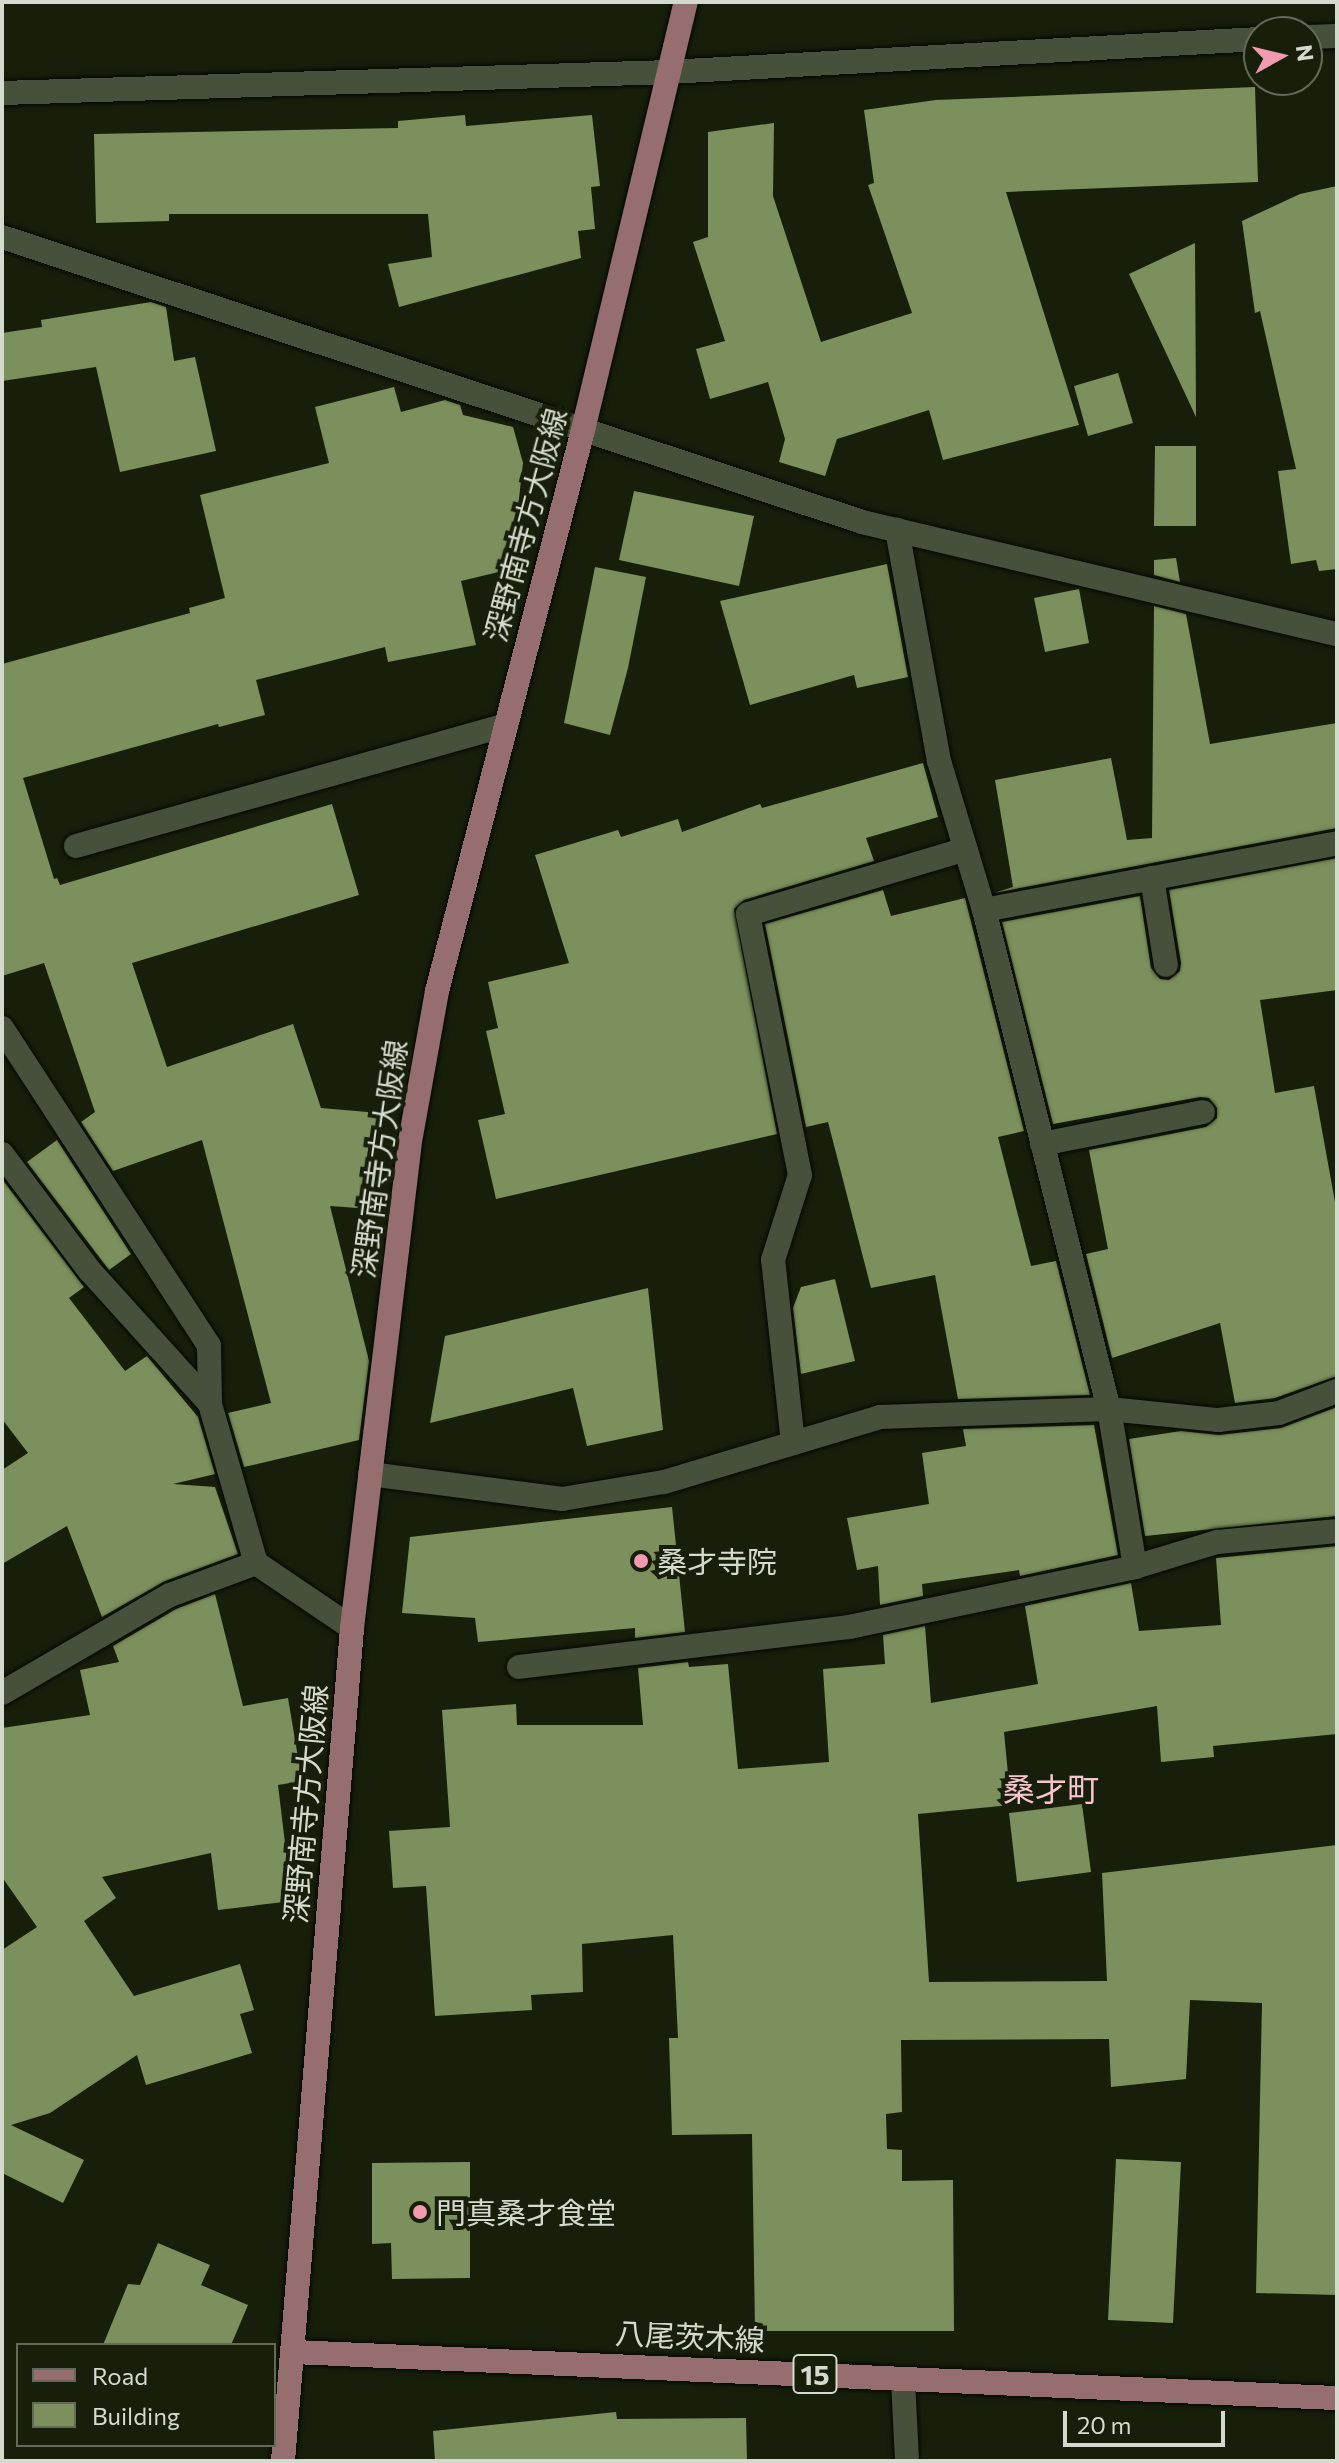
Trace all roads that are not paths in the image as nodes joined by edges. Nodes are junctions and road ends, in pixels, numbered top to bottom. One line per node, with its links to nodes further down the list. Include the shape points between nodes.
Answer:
1 (686, 2): 3 (main road, 深野南寺方大阪線)
2 (1243, 40): 3 (street)
3 (669, 72): 4 (street); 6 (main road, 深野南寺方大阪線)
4 (2, 93)
5 (2, 237): 6 (street)
6 (583, 430): 7 (street); 9 (main road, 深野南寺方大阪線)
7 (897, 530): 8 (street); 12 (street, via 939,761)
8 (1337, 634)
9 (506, 725): 11 (street); 24 (main road, 深野南寺方大阪線, via 437,991 409,1147)
10 (1337, 843): 13 (street)
11 (76, 846)
12 (966, 849): 14 (street); 23 (street, via 748,914 800,1175 773,1260)
13 (1152, 878): 14 (street); 15 (street)
14 (984, 910): 18 (street)
15 (1166, 965)
16 (2, 1028): 21 (street, via 209,1346)
17 (1203, 1112): 18 (street)
18 (1042, 1144): 22 (street)
19 (2, 1154): 21 (street, via 90,1271)
20 (1337, 1391): 22 (street, via 1279,1413 1218,1420)
21 (210, 1404): 26 (street)
22 (1109, 1409): 23 (street, via 880,1417); 27 (street)
23 (793, 1443): 24 (street, via 664,1482 562,1499)
24 (370, 1474): 28 (main road, 深野南寺方大阪線)
25 (1337, 1531): 27 (street, via 1217,1542)
26 (256, 1563): 28 (street); 30 (street, via 170,1595)
27 (1135, 1567): 29 (street, via 849,1627)
28 (352, 1628): 31 (main road, 深野南寺方大阪線)
29 (519, 1667)
30 (2, 1693)
31 (294, 2352): 32 (main road, 八尾茨木線 / 15); 34 (main road)
32 (903, 2379): 33 (main road, 八尾茨木線 / 15); 35 (street)
33 (1337, 2398)
34 (283, 2461)
35 (907, 2461)

